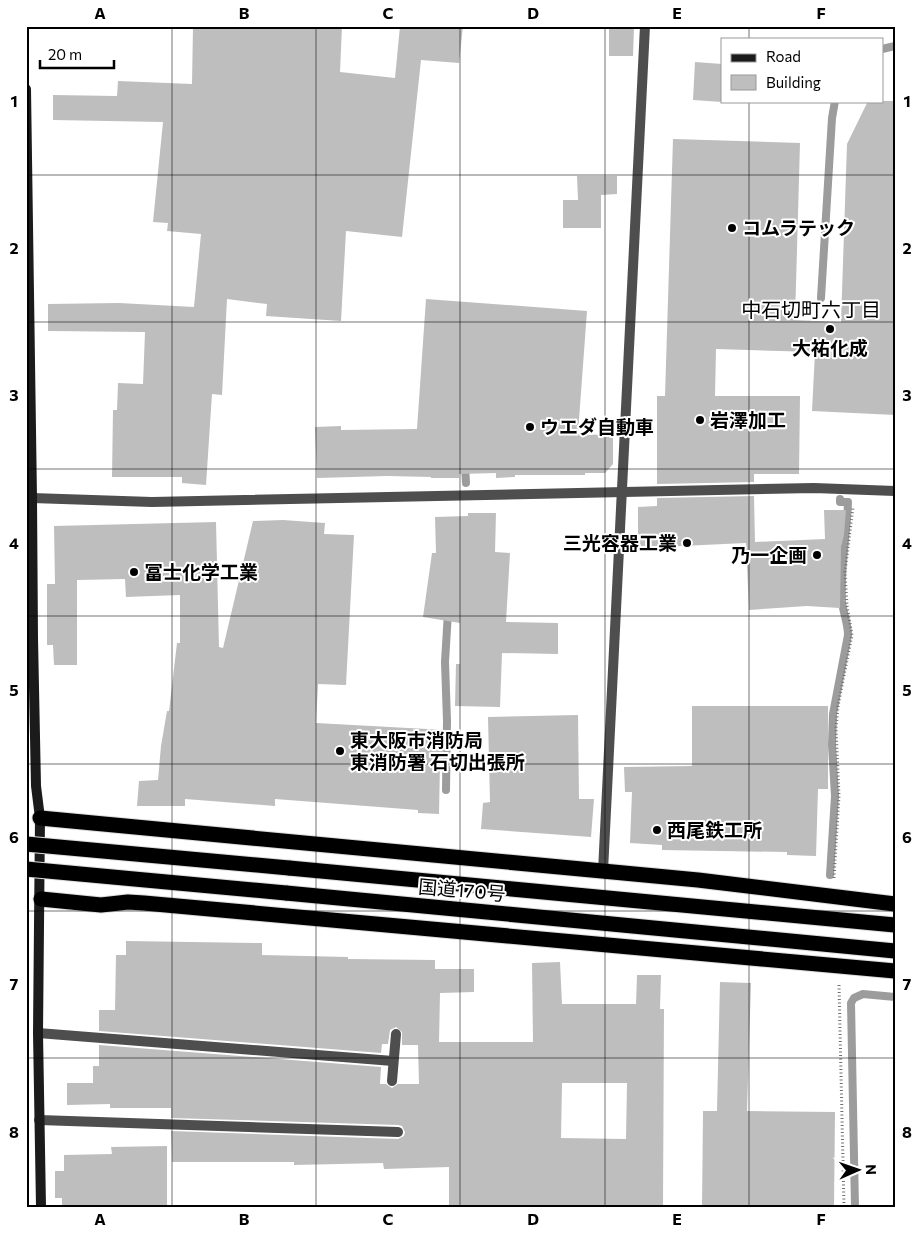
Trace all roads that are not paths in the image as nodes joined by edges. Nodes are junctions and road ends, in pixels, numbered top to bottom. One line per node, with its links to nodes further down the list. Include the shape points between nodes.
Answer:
1 (645, 26): 4 (street)
2 (26, 89): 5 (main road)
3 (895, 491): 4 (street, via 814,488)
4 (622, 492): 5 (street, via 152,502); 9 (street)
5 (32, 498): 6 (main road, via 32,638 36,786)
6 (40, 818): 9 (highway); 10 (main road)
7 (26, 844): 12 (highway, 国道170号, bridge)
8 (26, 870): 13 (highway, 国道170号, bridge)
9 (602, 871): 11 (highway, via 752,885)
10 (41, 899): 14 (highway, via 101,905 153,904); 15 (main road)
11 (895, 904)
12 (895, 925)
13 (895, 951)
14 (895, 971)
15 (38, 1033): 17 (street); 19 (main road)
16 (396, 1034): 17 (street)
17 (393, 1060): 18 (street)
18 (392, 1081)
19 (39, 1120): 20 (street); 21 (main road)
20 (398, 1132)
21 (41, 1207)

